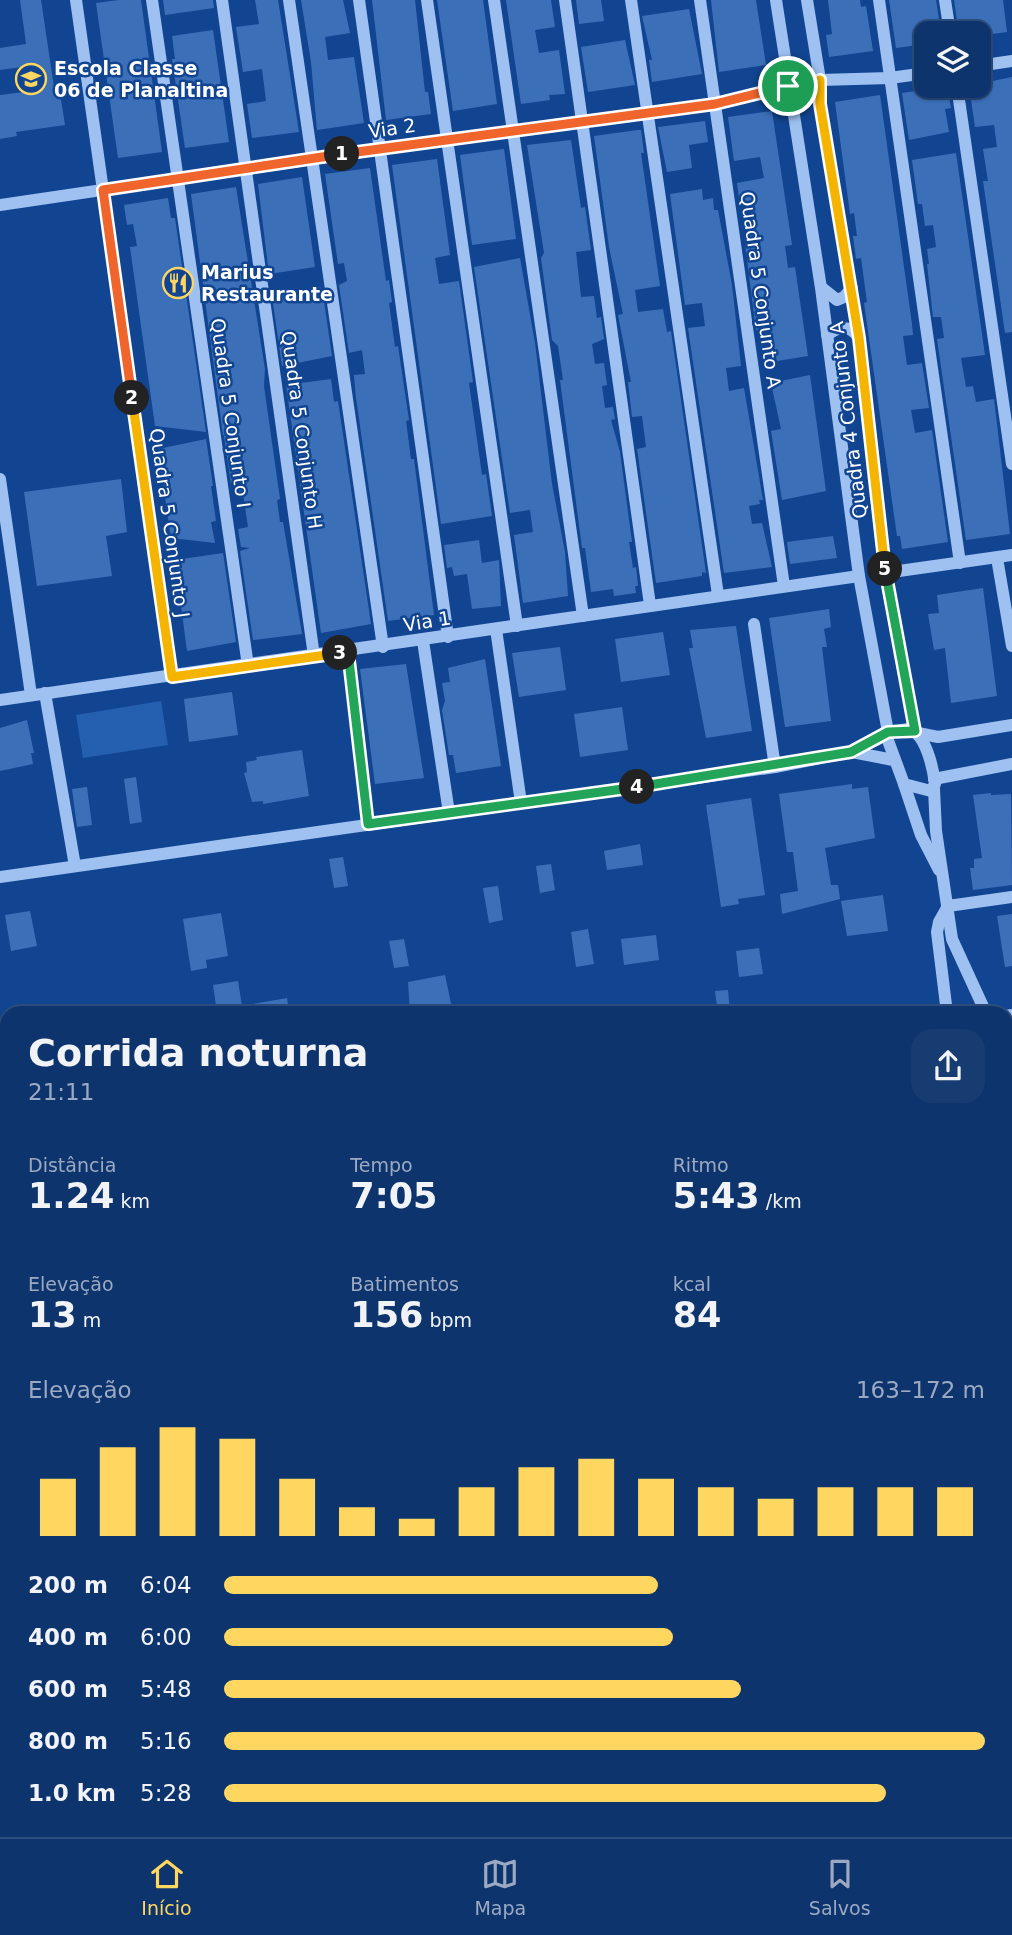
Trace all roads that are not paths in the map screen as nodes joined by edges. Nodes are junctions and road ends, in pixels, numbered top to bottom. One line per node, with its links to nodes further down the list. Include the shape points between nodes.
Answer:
1 (76, 0): 32 (street, Quadra 5 Conjunto J)
2 (152, 0): 31 (street, Quadra 5 Conjunto I)
3 (222, 0): 30 (street, Quadra 5 Conjunto H)
4 (289, 0): 29 (street)
5 (359, 0): 28 (street)
6 (427, 0): 27 (street)
7 (494, 0): 26 (street)
8 (565, 0): 25 (street)
9 (631, 0): 24 (street)
10 (700, 0): 23 (street, Quadra 5 Conjunto A)
11 (776, 0): 21 (street)
12 (807, 0): 18 (street)
13 (879, 0): 20 (street)
14 (945, 0): 15 (street)
15 (948, 21)
16 (1012, 61): 17 (street)
17 (991, 64)
18 (819, 74): 20 (street); 21 (street, via 795,74); 21 (street, via 813,91 795,93); 35 (street, Quadra 4 Conjunto A, via 820,104)
19 (914, 75): 20 (street)
20 (890, 78): 42 (street)
21 (788, 86): 23 (street, Via 2); 34 (street)
22 (959, 98): 38 (street)
23 (715, 104): 24 (street, Via 2); 45 (street, Quadra 5 Conjunto A)
24 (648, 114): 25 (street, Via 2); 46 (street)
25 (583, 122): 26 (street, Via 2); 47 (street)
26 (513, 131): 27 (street, Via 2); 48 (street)
27 (446, 140): 28 (street, Via 2); 50 (street)
28 (380, 149): 29 (street, Via 2); 52 (street)
29 (312, 159): 30 (street, Via 2); 55 (street)
30 (246, 169): 31 (street, Via 2); 57 (street, Quadra 5 Conjunto H)
31 (178, 179): 32 (street, Via 2); 58 (street, Quadra 5 Conjunto I)
32 (103, 190): 33 (street, Via 2); 59 (street, Quadra 5 Conjunto J)
33 (0, 205)
34 (821, 288): 35 (street, via 836,300); 36 (street)
35 (852, 289): 37 (street, Quadra 4 Conjunto A)
36 (827, 335): 37 (street, via 845,327 852,328); 44 (street)
37 (859, 338): 43 (street, Quadra 4 Conjunto A)
38 (1012, 464)
39 (0, 479): 61 (street)
40 (1012, 555): 41 (street)
41 (997, 558): 42 (street); 54 (street)
42 (960, 563): 43 (street)
43 (885, 573): 64 (street, Quadra 4 Conjunto A)
44 (859, 576): 45 (street, Via 1); 65 (street)
45 (784, 586): 46 (street, Via 1)
46 (718, 595): 47 (street, Via 1)
47 (650, 605): 48 (street, Via 1)
48 (583, 616): 50 (street, Via 1)
49 (754, 624): 69 (street)
50 (517, 626): 51 (street, Via 1)
51 (496, 629): 52 (street, Via 1); 72 (street)
52 (448, 637): 53 (street, Via 1)
53 (423, 641): 55 (street, Via 1); 73 (street)
54 (1012, 646)
55 (383, 647): 56 (street, Via 1)
56 (348, 652): 57 (street, Via 1); 74 (street)
57 (314, 656): 58 (street, Via 1)
58 (248, 666): 59 (street, Via 1)
59 (172, 677): 60 (street, Via 1)
60 (46, 693): 61 (street, Via 1); 75 (street)
61 (31, 695): 62 (street, Via 1)
62 (0, 700)
63 (1012, 725): 64 (street, via 938,737)
64 (916, 732): 65 (street); 70 (street, Quadra 4 Conjunto A)
65 (887, 733): 66 (street); 67 (street)
66 (851, 752): 67 (street); 69 (street)
67 (893, 760): 71 (street)
68 (1012, 764): 70 (street)
69 (775, 767): 72 (street)
70 (934, 784): 71 (street, via 924,791); 77 (street, Quadra 4 Conjunto A)
71 (904, 785): 77 (street, via 920,835)
72 (521, 803): 73 (street)
73 (449, 813): 74 (street)
74 (368, 824): 75 (street)
75 (75, 866): 76 (street)
76 (0, 877)
77 (944, 880): 79 (street, Quadra 4 Conjunto A)
78 (1012, 897): 79 (street)
79 (948, 906): 80 (street, via 937,932); 81 (street, Quadra 4 Conjunto A, via 952,939)
80 (946, 1006)
81 (983, 1006)

